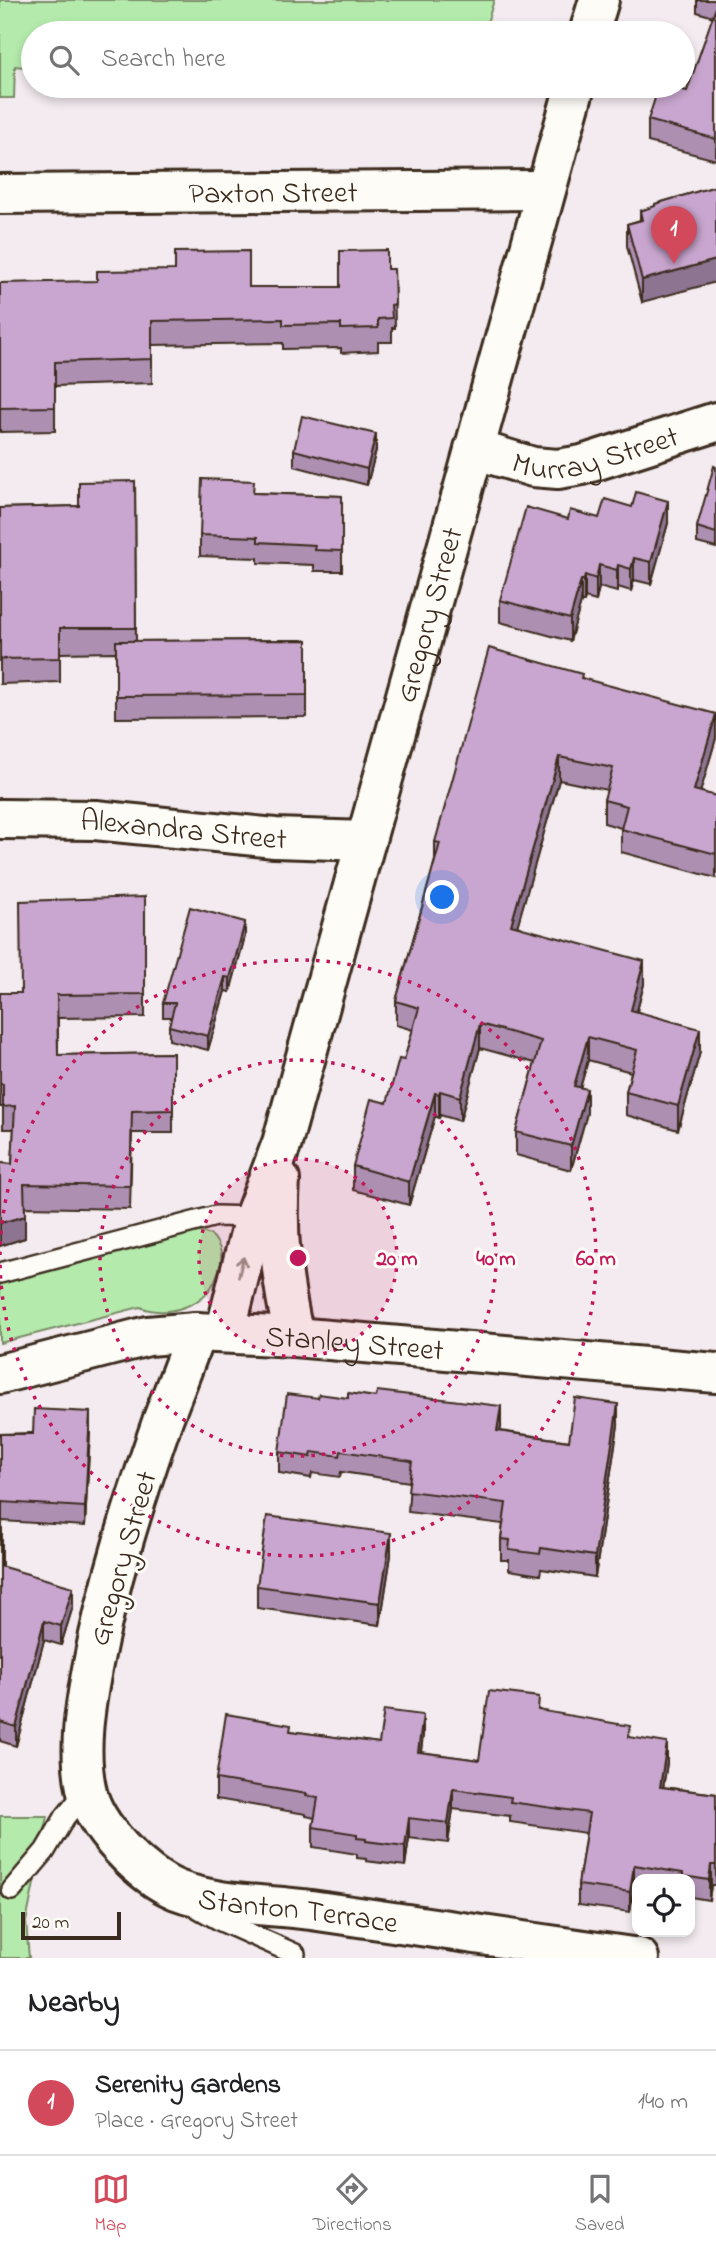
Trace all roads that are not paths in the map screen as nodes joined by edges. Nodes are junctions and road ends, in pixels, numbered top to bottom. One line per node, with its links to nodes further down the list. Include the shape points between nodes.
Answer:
1 (598, 0): 2 (street)
2 (592, 21)
3 (572, 98): 4 (street, Gregory Street)
4 (545, 190): 5 (street, Paxton Street); 7 (street, Gregory Street)
5 (0, 194)
6 (716, 422): 7 (street, Murray Street, via 558,469 533,467)
7 (474, 449): 9 (street, Gregory Street)
8 (0, 820): 9 (street, Alexandra Street, via 95,820 275,838)
9 (366, 841): 10 (street, Gregory Street)
10 (282, 1143): 11 (street, Gregory Street); 14 (street, Gregory Street, via 278,1235)
11 (254, 1217): 12 (lane, via 216,1216); 13 (street, Gregory Street, one-way to 11)
12 (0, 1273)
13 (210, 1333): 14 (street, Stanley Street); 16 (street, Stanley Street, via 148,1336); 17 (street, Gregory Street, via 164,1417 129,1521 99,1636 84,1721)
14 (294, 1337): 15 (street, Stanley Street)
15 (716, 1373)
16 (0, 1374)
17 (86, 1791): 18 (street, Stanton Terrace, via 115,1840); 19 (lane)
18 (157, 1879): 20 (lane, via 221,1921); 21 (street, Stanton Terrace, via 199,1897)
19 (12, 1890)
20 (295, 1954)
21 (639, 1958)

